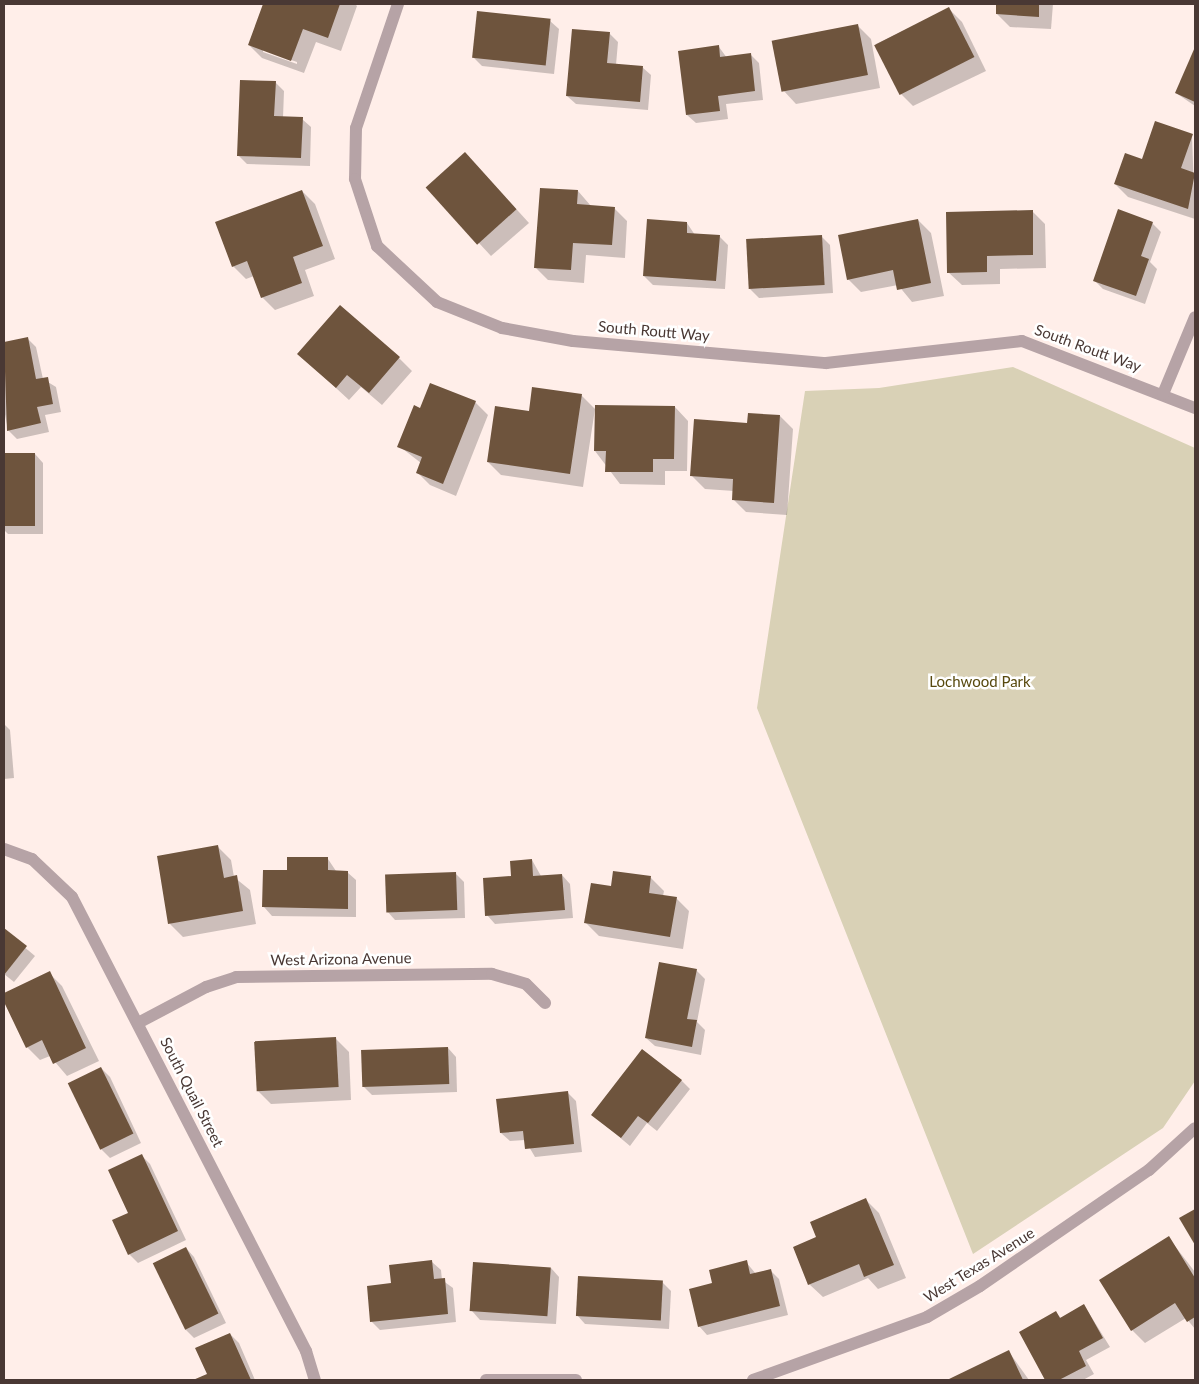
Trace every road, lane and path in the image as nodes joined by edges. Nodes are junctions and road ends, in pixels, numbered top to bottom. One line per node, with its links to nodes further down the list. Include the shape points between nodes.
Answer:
1 (398, 4): 3 (street, South Routt Way, via 356,128 355,179 377,246 437,302 502,328 573,341 826,363 1022,342)
2 (1195, 317): 3 (street)
3 (1163, 394): 4 (street, South Routt Way)
4 (1195, 408)
5 (4, 849): 7 (street, South Quail Street, via 32,858 72,897)
6 (545, 1003): 7 (street, West Arizona Avenue, via 526,984 492,974 236,978 206,987)
7 (138, 1023): 9 (street, South Quail Street, via 306,1351)
8 (1195, 1128): 12 (street, West Texas Avenue, via 1149,1170 980,1286 927,1317)
9 (315, 1380)
10 (486, 1380): 11 (street)
11 (576, 1380)
12 (752, 1380)

